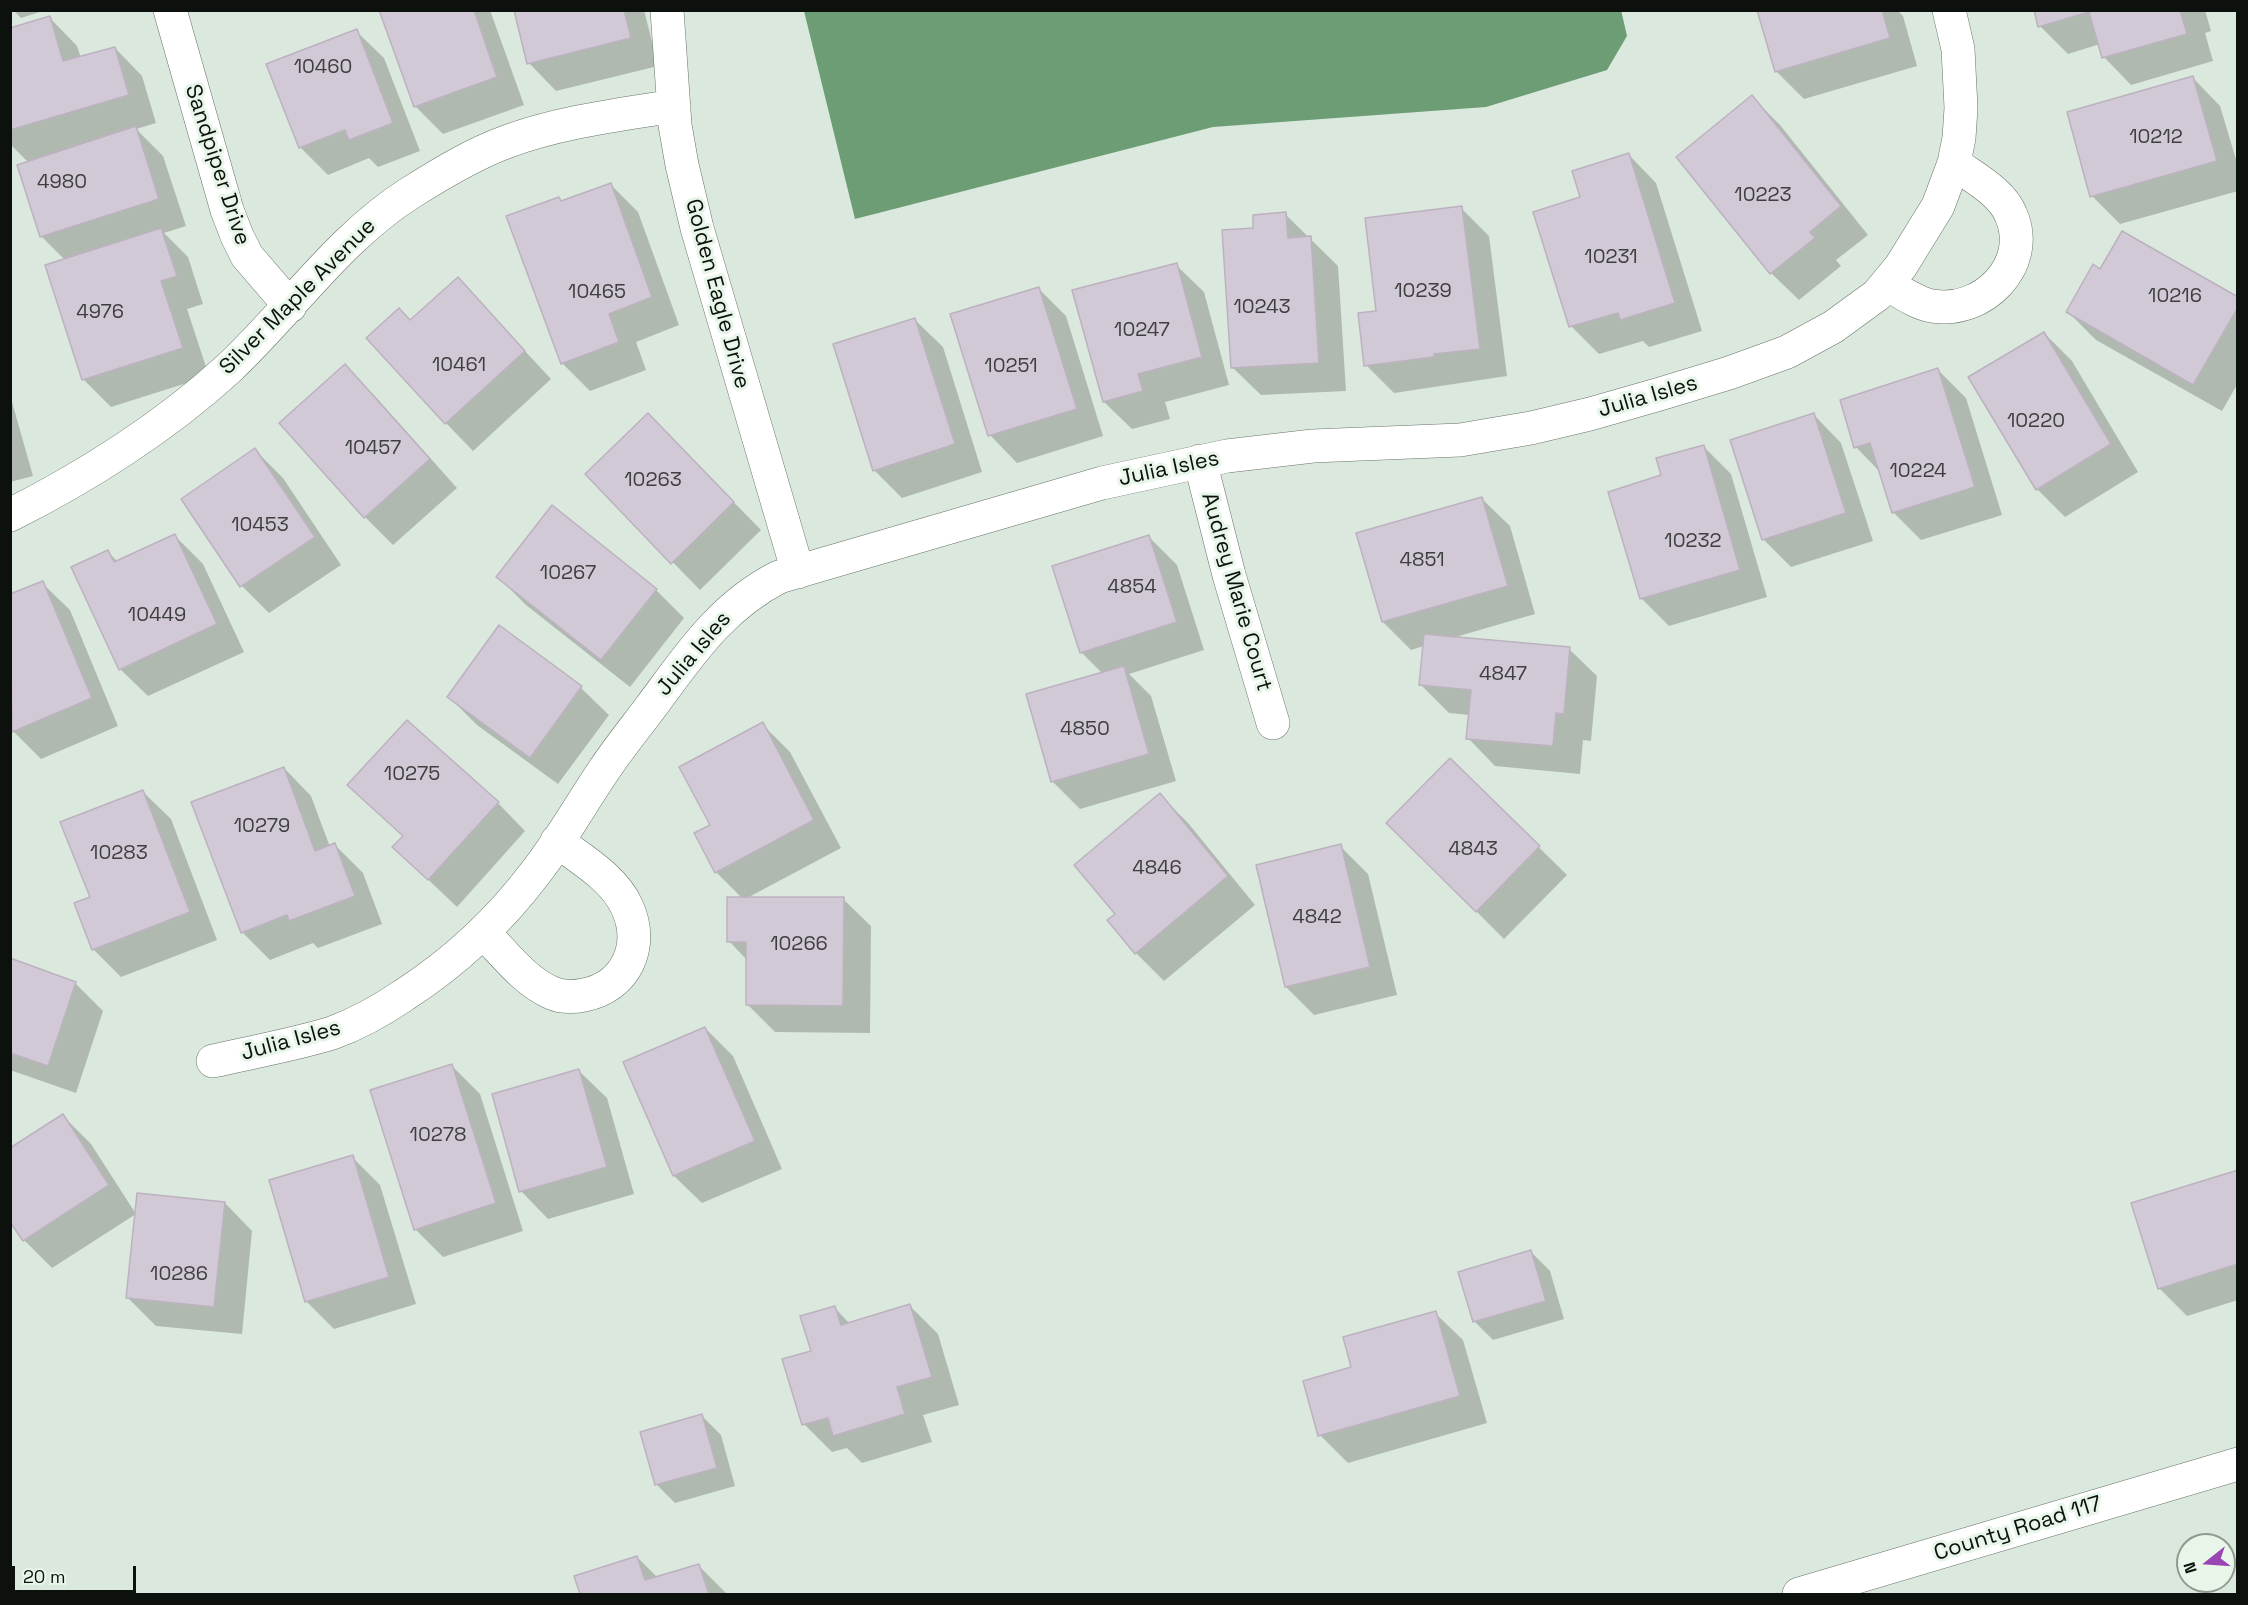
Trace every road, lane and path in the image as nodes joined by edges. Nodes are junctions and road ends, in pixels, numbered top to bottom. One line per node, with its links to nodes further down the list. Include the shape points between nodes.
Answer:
1 (170, 10): 7 (street, Sandpiper Drive, via 237,236 247,256)
2 (667, 10): 4 (street, Golden Eagle Drive)
3 (1949, 10): 5 (street, Julia Isles, via 1960,79 1959,138)
4 (674, 106): 7 (street, Silver Maple Avenue, via 538,131 470,159 408,194 378,217 345,246); 10 (street, Golden Eagle Drive, via 682,165 697,228)
5 (1954, 163): 6 (street, Julia Isles, via 1933,216); 6 (street, via 1996,194 2012,215 2016,248 2007,272 1987,294 1961,306 1931,306)
6 (1887, 284): 8 (street, Julia Isles, via 1856,312 1787,352 1590,414 1460,440 1314,446)
7 (290, 306): 9 (street, Silver Maple Avenue, via 228,369 192,399 107,460)
8 (1200, 461): 10 (street, Julia Isles, via 1102,483); 11 (street, Audrey Marie Court)
9 (10, 515)
10 (798, 572): 12 (street, Julia Isles, via 760,587 719,619 605,768)
11 (1273, 723)
12 (557, 841): 13 (street, Julia Isles, via 537,872); 13 (street, via 600,874 627,907 633,935 628,964 621,976 590,994 553,994 529,979)
13 (483, 932): 14 (street, Julia Isles, via 427,981 356,1023 332,1033)
14 (213, 1061)
15 (2238, 1464): 16 (street, County Road 117)
16 (1799, 1594)

